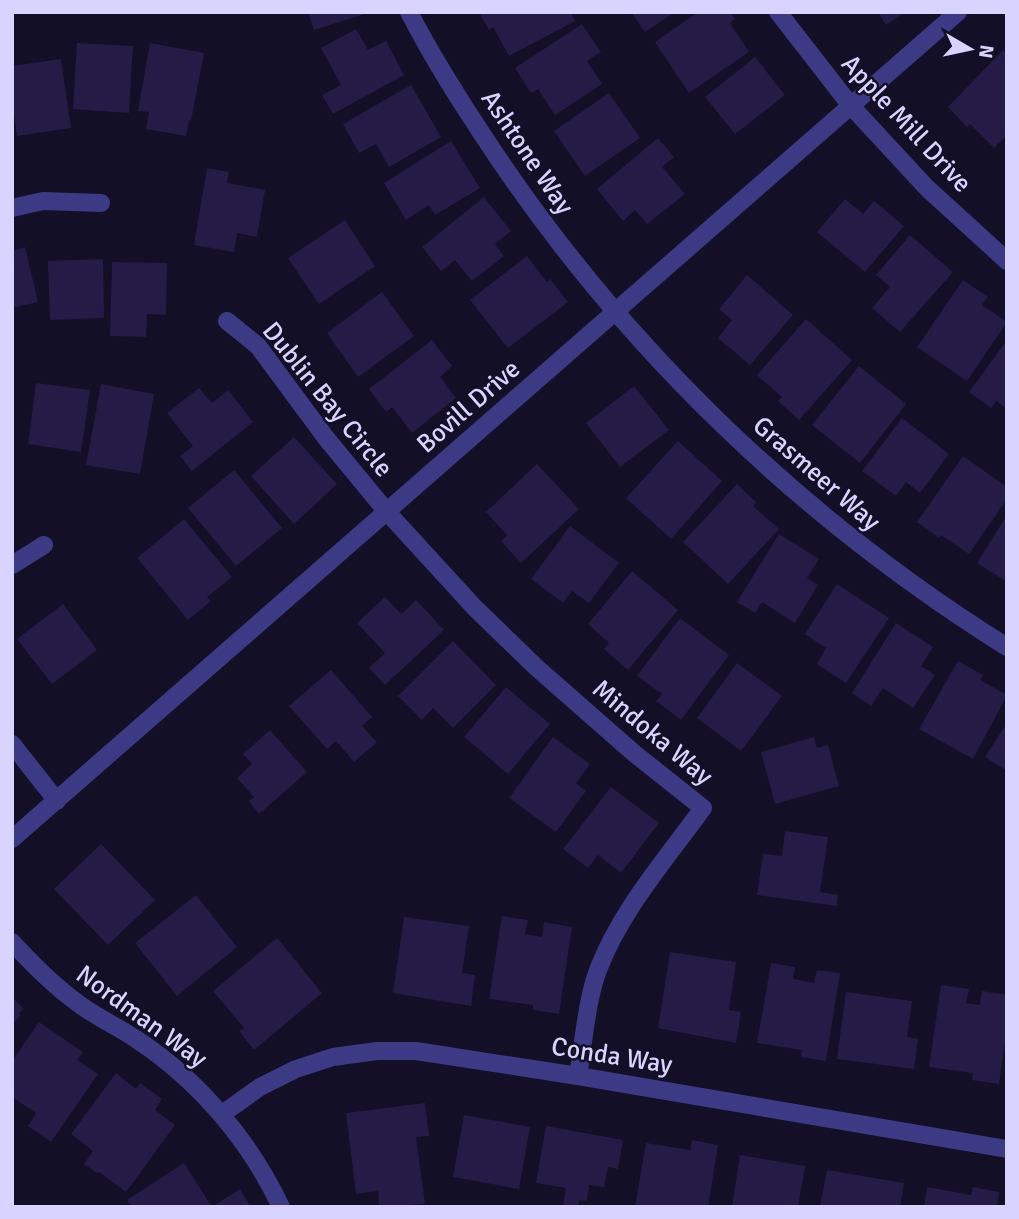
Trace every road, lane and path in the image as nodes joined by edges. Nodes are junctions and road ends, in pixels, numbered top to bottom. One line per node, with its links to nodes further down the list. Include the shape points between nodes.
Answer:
1 (409, 12): 8 (street, Ashtone Way, via 507,172)
2 (778, 12): 4 (street, Apple Mill Drive)
3 (958, 12): 4 (street, Bovill Drive)
4 (851, 106): 7 (street, Apple Mill Drive, via 927,188); 8 (street, Bovill Drive)
5 (101, 203): 6 (street, via 43,201)
6 (12, 208)
7 (1007, 261)
8 (615, 312): 10 (street, Bovill Drive); 13 (street, Grasmeer Way, via 691,395 772,473 859,545)
9 (227, 321): 10 (street, Dublin Bay Circle, via 258,346)
10 (387, 512): 15 (street, Bovill Drive); 18 (street, Mindoka Way, via 537,668 703,808 617,930 590,1000)
11 (44, 545): 12 (street)
12 (12, 565)
13 (1007, 647)
14 (12, 744): 15 (street)
15 (57, 801): 16 (street, Bovill Drive)
16 (12, 839)
17 (12, 942): 19 (street, Nordman Way, via 37,971 80,1006 140,1041)
18 (578, 1076): 19 (street, Conda Way, via 416,1051 377,1051 333,1057 296,1069); 20 (street, Conda Way)
19 (222, 1114): 21 (street, Nordman Way)
20 (1007, 1149)
21 (281, 1207)

